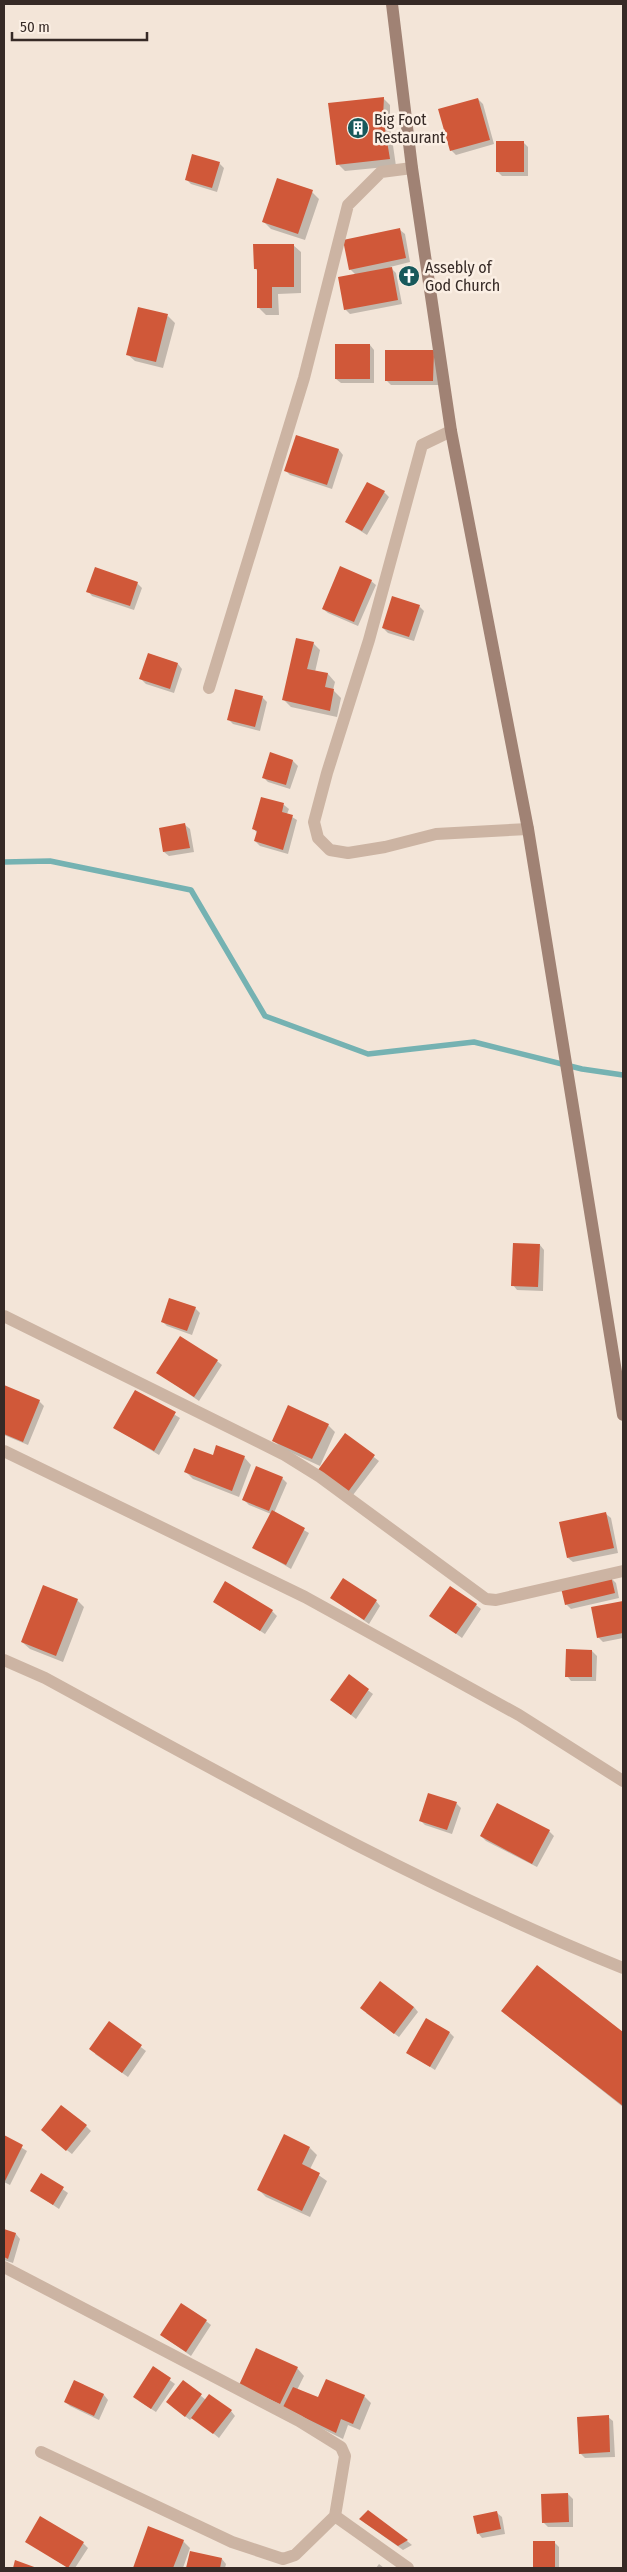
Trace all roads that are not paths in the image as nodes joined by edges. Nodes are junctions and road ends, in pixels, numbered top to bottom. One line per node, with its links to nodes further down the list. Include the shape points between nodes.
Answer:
1 (392, 4): 2 (main road)
2 (412, 168): 3 (main road); 4 (street, via 381,172 348,205 304,378)
3 (451, 431): 5 (main road); 5 (street, via 422,445 369,640 314,822 318,838 330,850 348,853 436,834)
4 (209, 688)
5 (528, 829): 7 (main road)
6 (4, 1316): 9 (street, via 283,1454 320,1477 486,1599 496,1600)
7 (623, 1415)
8 (4, 1451): 11 (street, via 305,1597 519,1715)
9 (623, 1571)
10 (4, 1660): 12 (street, via 45,1678 384,1861)
11 (623, 1781)
12 (623, 1968)
13 (4, 2267): 15 (street, via 299,2421 341,2447 345,2456)
14 (41, 2452): 15 (street, via 232,2542 283,2559 295,2555)
15 (335, 2516): 16 (street)
16 (408, 2568)

